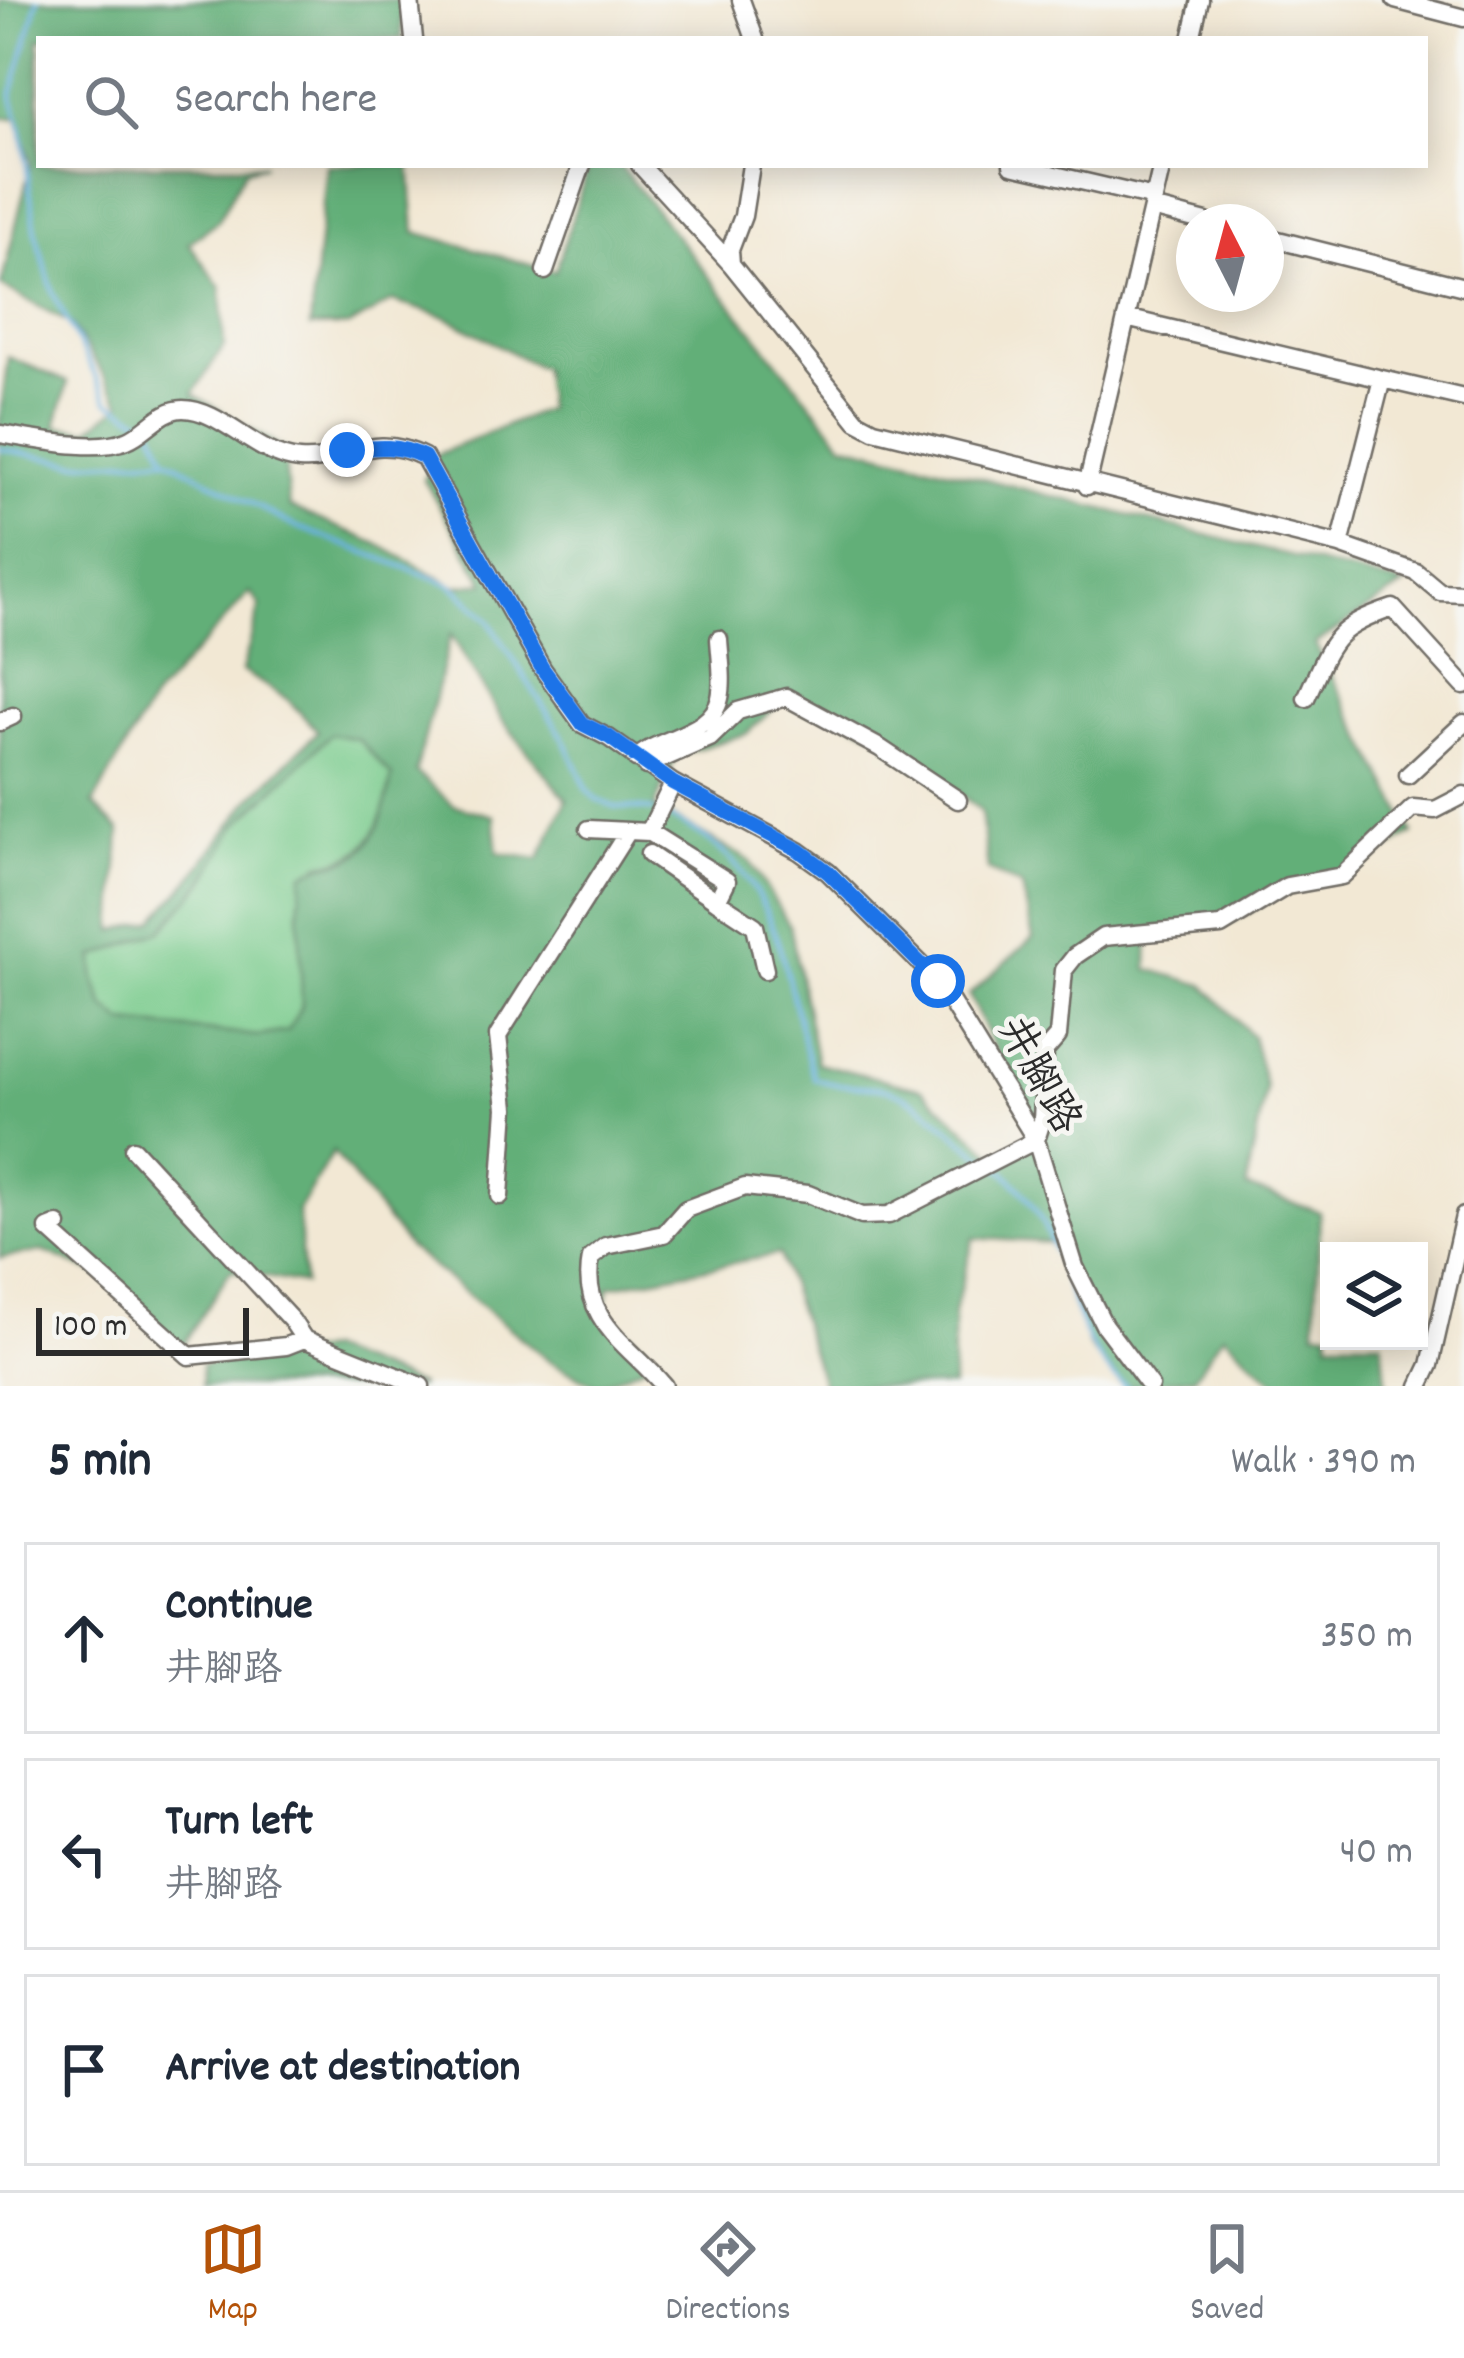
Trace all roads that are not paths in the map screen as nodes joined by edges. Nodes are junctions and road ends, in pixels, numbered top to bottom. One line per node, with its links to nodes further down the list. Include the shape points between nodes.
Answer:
1 (410, 0): 6 (street)
2 (741, 0): 7 (street)
3 (1200, 0): 8 (street)
4 (1395, 0): 5 (street)
5 (1464, 18)
6 (415, 36)
7 (754, 36)
8 (1192, 36)
9 (581, 168): 18 (street)
10 (643, 168): 17 (street)
11 (751, 168): 17 (street)
12 (1023, 168): 14 (street)
13 (1161, 168): 14 (street)
14 (1153, 203): 15 (street); 20 (street)
15 (1176, 211)
16 (1284, 242): 19 (street)
17 (731, 264): 24 (street, via 857,421)
18 (545, 271)
19 (1464, 287)
20 (1126, 318): 21 (street); 24 (street)
21 (1382, 379): 22 (street); 25 (street)
22 (1464, 398)
23 (0, 434): 31 (street, 井腳路, via 112,445 171,411 191,410 269,453 299,460 407,448 424,457 542,668 583,724)
24 (1087, 486): 25 (street)
25 (1340, 545): 26 (street, via 1416,572 1440,592)
26 (1464, 592)
27 (719, 639): 31 (street, via 720,700 704,723 648,747)
28 (1464, 686): 29 (street, via 1393,608 1335,635)
29 (1306, 698)
30 (1464, 723): 32 (street)
31 (641, 763): 33 (street, 井腳路); 35 (street, via 710,738 738,711 786,697)
32 (1408, 776)
33 (673, 783): 37 (street); 42 (street, 井腳路, via 828,872 938,981)
34 (1464, 795): 42 (street, via 1435,810 1413,808 1342,876 1287,886 1221,926 1102,937 1075,956 1064,970 1058,1036 1045,1051)
35 (958, 800)
36 (589, 829): 38 (street)
37 (649, 832): 38 (street); 40 (street, via 727,881)
38 (628, 833): 44 (street, via 498,1036 506,1108)
39 (649, 854): 40 (street)
40 (717, 901): 41 (street, via 755,926)
41 (765, 970)
42 (1036, 1140): 49 (street, via 889,1215 862,1216 808,1194 745,1187 686,1209 664,1234 606,1246 590,1258 588,1275 598,1318); 50 (street, 井腳路, via 1076,1267 1104,1325)
43 (133, 1149): 47 (street)
44 (500, 1196)
45 (1464, 1216): 51 (street)
46 (58, 1226): 47 (street, via 48,1229 189,1356)
47 (304, 1339): 48 (street)
48 (421, 1386)
49 (664, 1386)
50 (1150, 1386)
51 (1420, 1386)

